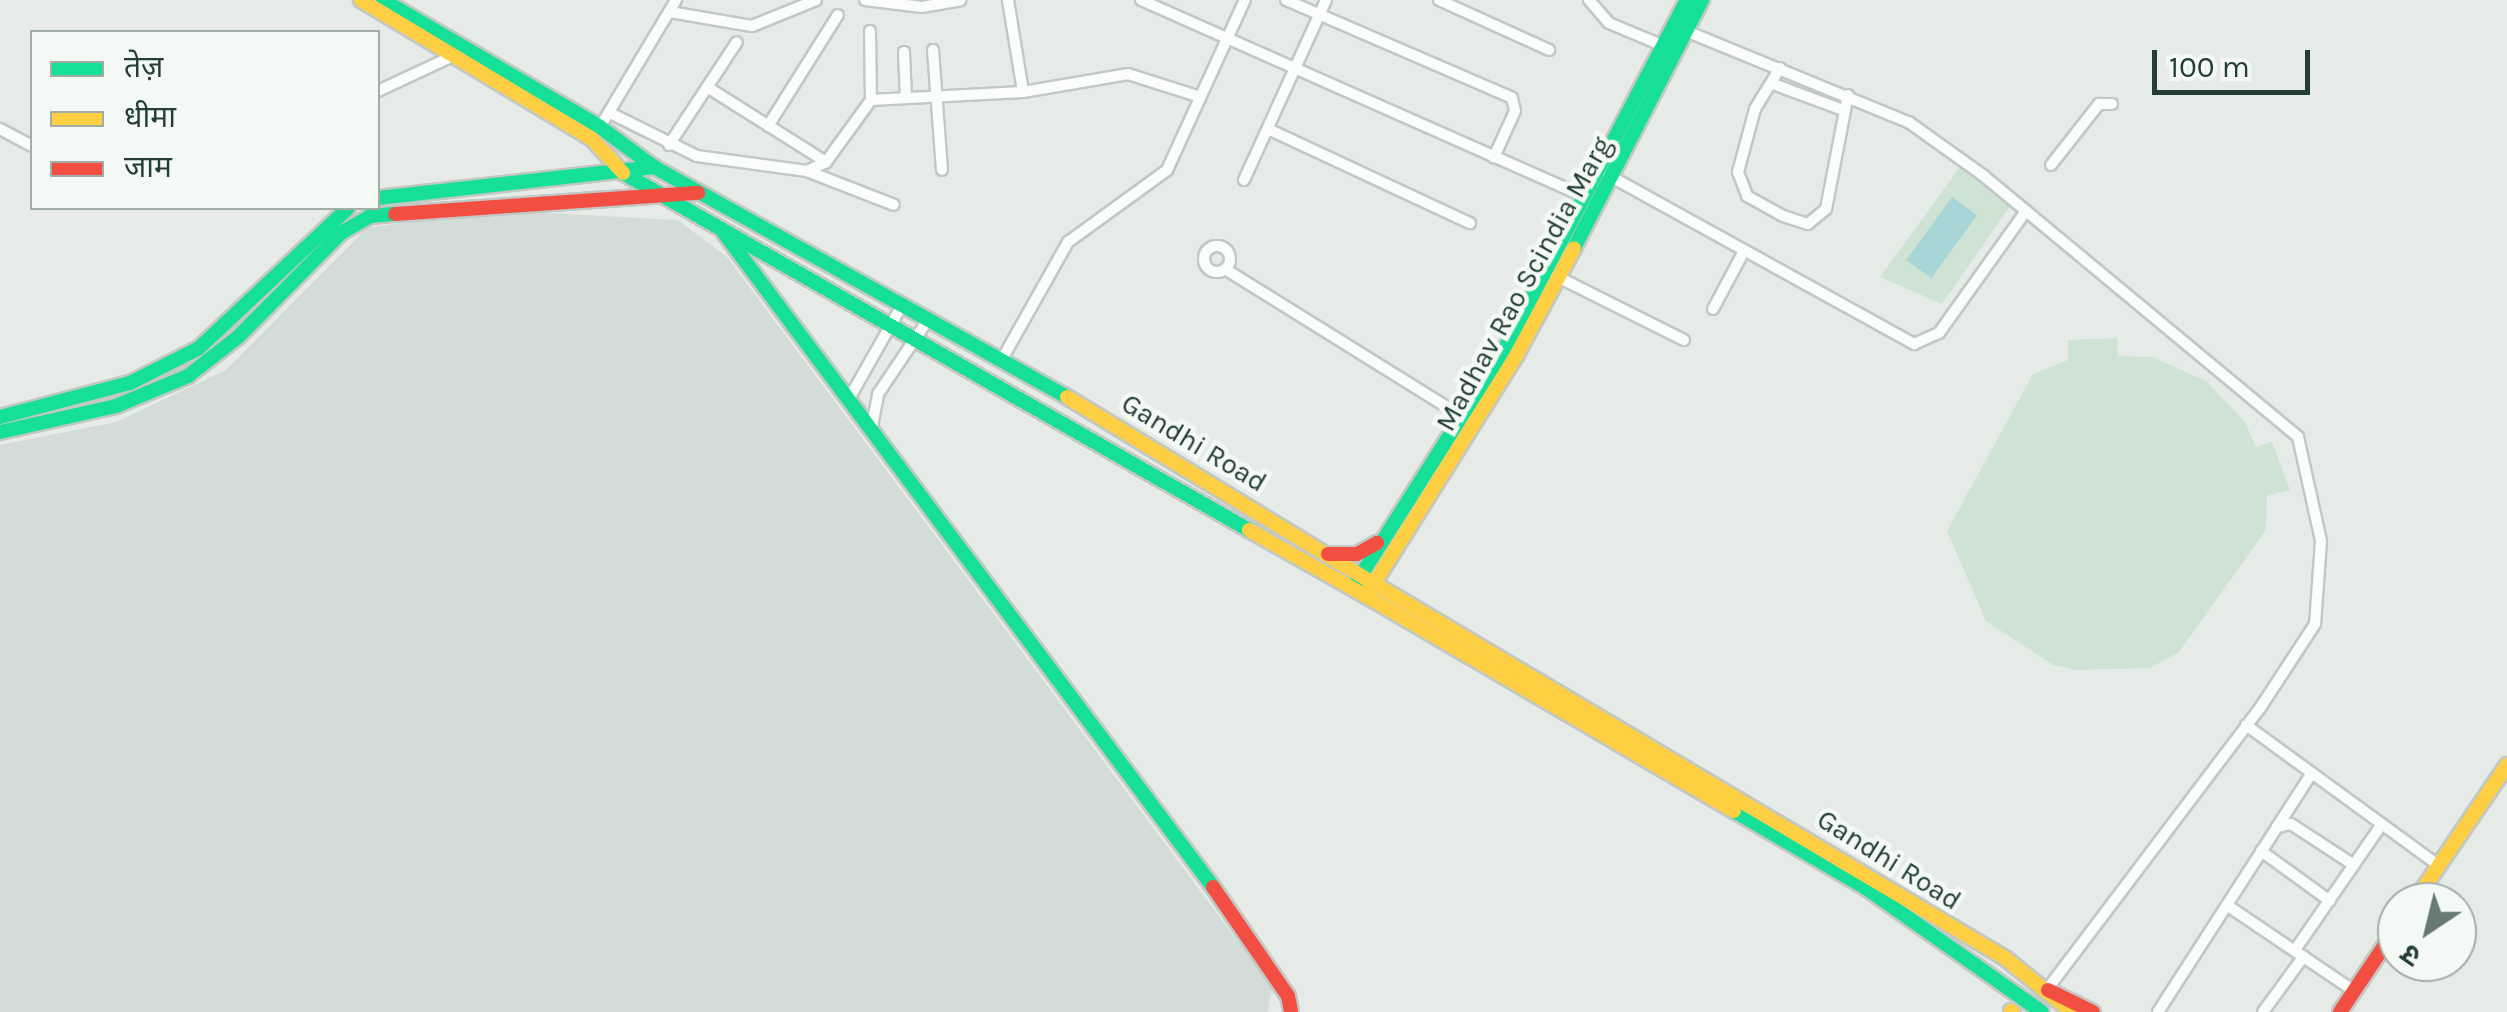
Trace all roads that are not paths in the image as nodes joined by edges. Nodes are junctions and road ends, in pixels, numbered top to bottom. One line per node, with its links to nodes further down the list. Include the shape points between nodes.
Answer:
1 (361, 0): 27 (main road)
2 (383, 0): 43 (main road, Gandhi Road)
3 (676, 0): 16 (street)
4 (816, 0): 16 (street, via 782,20 752,26)
5 (865, 0): 6 (street, via 922,7)
6 (960, 0)
7 (1008, 0): 33 (street)
8 (1141, 0): 21 (street)
9 (1245, 0): 21 (street)
10 (1286, 0): 18 (street)
11 (1326, 0): 18 (street)
12 (1439, 0): 25 (street)
13 (1588, 0): 23 (street, via 1609,22)
14 (1687, 0): 19 (main road, Madhav Rao Scindia Marg)
15 (1702, 0): 19 (main road, Madhav Rao Scindia Marg)
16 (670, 12): 41 (street)
17 (838, 15): 42 (street)
18 (1320, 15): 29 (street); 49 (street, via 1512,98 1515,111)
19 (1682, 30): 23 (main road, Madhav Rao Scindia Marg); 28 (street); 56 (main road, Madhav Rao Scindia Marg)
20 (870, 32): 38 (street)
21 (1228, 39): 29 (street); 37 (street)
22 (737, 42): 31 (street)
23 (1666, 47): 56 (main road, Madhav Rao Scindia Marg)
24 (933, 50): 35 (street)
25 (1549, 50)
26 (904, 52): 36 (street)
27 (456, 55): 32 (street); 55 (main road, via 592,139)
28 (1780, 68): 30 (street); 34 (street)
29 (1296, 70): 44 (street); 49 (street)
30 (1772, 84): 40 (street); 40 (street, via 1755,109 1738,172 1748,196 1782,216 1808,224 1826,209)
31 (707, 87): 42 (street); 48 (street)
32 (380, 90)
33 (1023, 92): 35 (street); 37 (street, via 1128,74)
34 (1848, 95): 40 (street); 64 (street, via 1910,123)
35 (936, 96): 36 (street); 53 (street)
36 (906, 98): 38 (street)
37 (1200, 98): 76 (street, via 1160,179 1068,242)
38 (871, 100): 50 (street)
39 (2112, 104): 51 (street, via 2099,104)
40 (1843, 110)
41 (610, 113): 43 (street); 48 (street)
42 (768, 126): 50 (street)
43 (600, 128): 52 (main road, Gandhi Road)
44 (1268, 129): 57 (street); 65 (street)
45 (3, 130): 46 (street); 47 (street)
46 (0, 145)
47 (30, 145)
48 (669, 145): 54 (street, via 729,163)
49 (1494, 158): 59 (street)
50 (826, 162): 54 (street)
51 (2052, 165)
52 (654, 167): 55 (main road); 58 (main road, Gandhi Road)
53 (942, 170)
54 (806, 171): 62 (street)
55 (622, 173): 60 (main road); 61 (main road)
56 (1607, 174): 59 (main road, Madhav Rao Scindia Marg); 67 (street); 69 (main road, Madhav Rao Scindia Marg)
57 (1244, 180)
58 (698, 193): 61 (main road); 70 (main road, Gandhi Road)
59 (1586, 196): 69 (main road, Madhav Rao Scindia Marg)
60 (380, 198)
61 (666, 200): 66 (main road); 81 (main road, via 540,199 370,216 341,233 238,338 188,376 147,396)
62 (894, 205)
63 (346, 210): 78 (main road, via 199,348 130,384)
64 (2026, 210): 67 (street, via 1925,344); 85 (street, via 2298,437 2322,541 2321,601 2315,624)
65 (1470, 223)
66 (724, 233): 73 (main road); 77 (main road)
67 (1744, 251): 71 (street)
68 (1225, 269): 79 (street)
69 (1553, 275): 75 (street); 79 (main road, Madhav Rao Scindia Marg)
70 (901, 307): 72 (main road, Gandhi Road); 73 (street)
71 (1713, 309)
72 (927, 321): 74 (street); 76 (main road, Gandhi Road)
73 (890, 328): 74 (main road); 77 (street)
74 (916, 340): 80 (street, via 878,394); 84 (main road)
75 (1684, 340)
76 (1002, 362): 83 (main road, Gandhi Road, via 1172,455)
77 (850, 396): 80 (main road)
78 (0, 417)
79 (1469, 421): 82 (main road, Madhav Rao Scindia Marg); 84 (main road, Madhav Rao Scindia Marg)
80 (872, 426): 101 (main road, via 1252,939)
81 (0, 432)
82 (1384, 536): 83 (main road, via 1357,554); 84 (main road, Madhav Rao Scindia Marg)
83 (1324, 553): 84 (main road, Gandhi Road)
84 (1363, 585): 98 (main road, via 1866,888); 99 (main road, Gandhi Road)
85 (2246, 725): 87 (street); 99 (street)
86 (2507, 765): 91 (main road)
87 (2312, 774): 88 (street); 89 (street)
88 (2382, 824): 91 (street); 92 (street)
89 (2277, 827): 90 (street); 92 (street, via 2291,824)
90 (2261, 851): 94 (street); 95 (street)
91 (2438, 865): 93 (main road)
92 (2354, 866): 94 (street)
93 (2427, 882)
94 (2330, 901): 96 (street)
95 (2228, 906): 96 (street); 106 (street)
96 (2300, 953): 100 (street); 107 (street)
97 (2377, 957): 100 (main road)
98 (1997, 984): 102 (main road); 103 (main road)
99 (2047, 990): 104 (main road); 105 (main road)
100 (2354, 991): 108 (main road)
101 (1291, 1012)
102 (2011, 1012)
103 (2042, 1012)
104 (2072, 1012)
105 (2093, 1012)
106 (2158, 1012)
107 (2263, 1012)
108 (2340, 1012)

